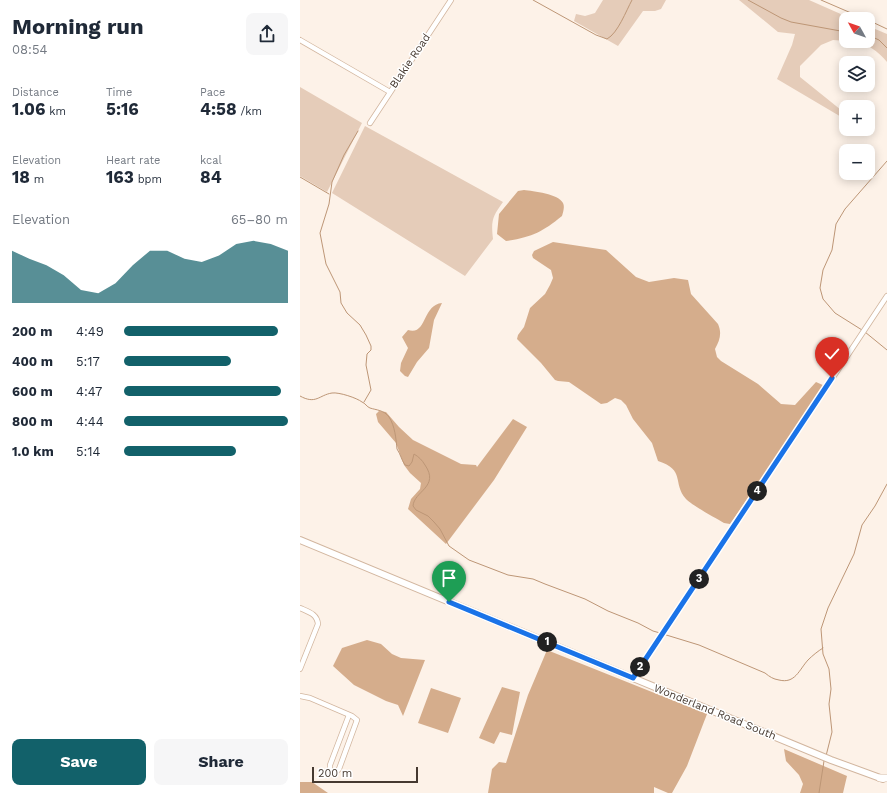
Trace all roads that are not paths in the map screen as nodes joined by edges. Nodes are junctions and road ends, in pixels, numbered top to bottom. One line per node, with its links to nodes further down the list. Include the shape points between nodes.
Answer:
1 (451, 0): 3 (street, Blakie Road)
2 (300, 40): 3 (street)
3 (390, 92): 4 (street, Blakie Road)
4 (370, 123)
5 (887, 296): 10 (street)
6 (300, 540): 10 (main road, Wonderland Road South)
7 (300, 608): 8 (street, via 315,615 318,624)
8 (302, 660): 9 (street)
9 (300, 669)
10 (633, 678): 13 (main road, Wonderland Road South, via 816,754)
11 (300, 696): 12 (street)
12 (349, 715): 12 (street, via 355,718 357,723 339,769 333,772 330,765)
13 (885, 779)

